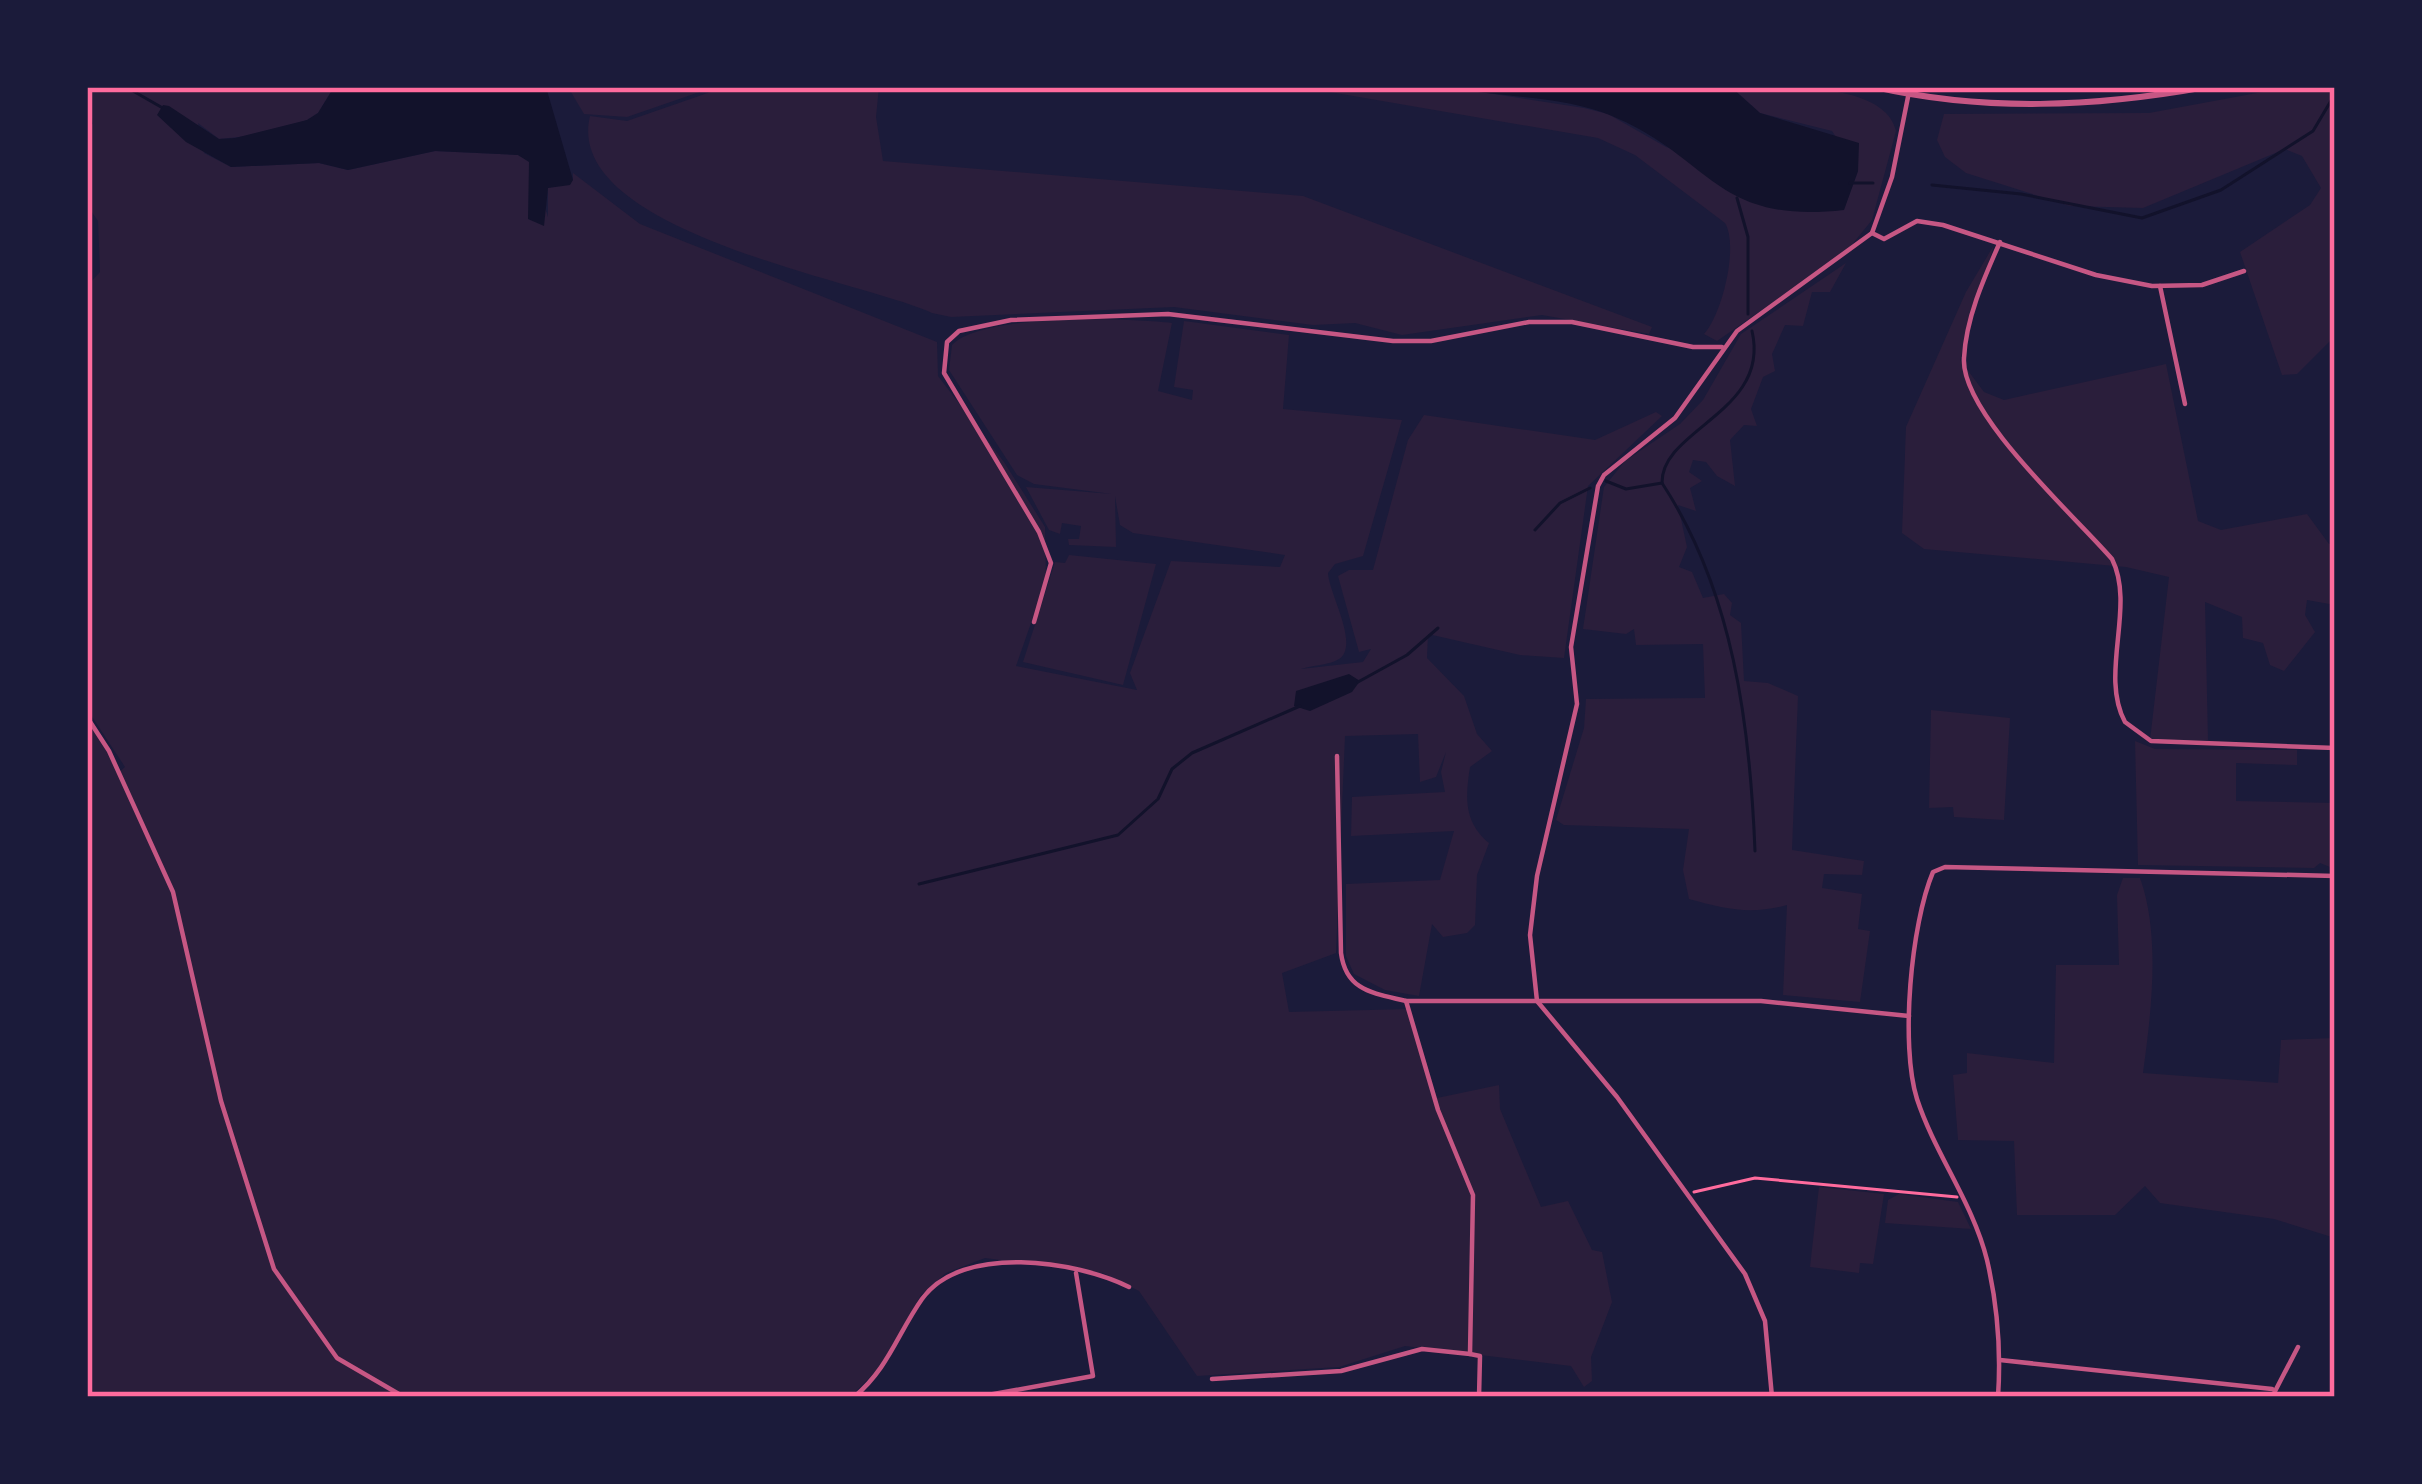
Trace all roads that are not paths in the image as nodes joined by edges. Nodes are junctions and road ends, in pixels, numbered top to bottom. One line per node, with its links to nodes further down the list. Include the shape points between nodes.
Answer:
1 (1875, 87): 3 (street)
2 (2206, 87): 3 (street, via 2046,105 1984,105)
3 (1910, 91): 4 (street)
4 (1872, 233): 5 (street, via 1884,239 1916,221); 8 (street)
5 (2000, 242): 7 (street, via 2096,275); 12 (street, via 1976,297 1963,362 1979,407 2121,576 2125,722 2151,742)
6 (2244, 271): 7 (street, via 2202,285)
7 (2160, 286): 9 (street)
8 (1722, 347): 10 (street, via 1572,322 1412,341 1168,314 1011,320 959,331 943,352 944,373 1052,563); 16 (street, via 1675,418 1598,486 1571,647 1577,704 1534,896)
9 (2185, 404)
10 (1034, 622)
11 (87, 717): 26 (street, via 173,892 221,1101 274,1269 337,1358)
12 (2335, 748)
13 (1337, 756): 15 (street, via 1344,974 1355,986)
14 (2335, 876): 17 (street, via 1945,867 1926,888)
15 (1406, 1001): 16 (street); 21 (street, via 1473,1195)
16 (1537, 1001): 17 (street, via 1761,1001); 29 (street, via 1745,1274 1765,1321)
17 (1909, 1016): 22 (street, via 1916,1096 1987,1258)
18 (1076, 1273): 19 (street); 25 (street, via 1094,1376); 27 (street, via 1007,1260 951,1274 922,1299 884,1367)
19 (1130, 1286)
20 (2298, 1347): 24 (street)
21 (1470, 1354): 23 (street, via 1422,1349 1341,1371); 28 (street, via 1480,1356)
22 (2000, 1360): 24 (street); 30 (street)
23 (1212, 1378)
24 (2272, 1393)
25 (988, 1395)
26 (404, 1397)
27 (854, 1397)
28 (1479, 1397)
29 (1772, 1397)
30 (1998, 1397)

